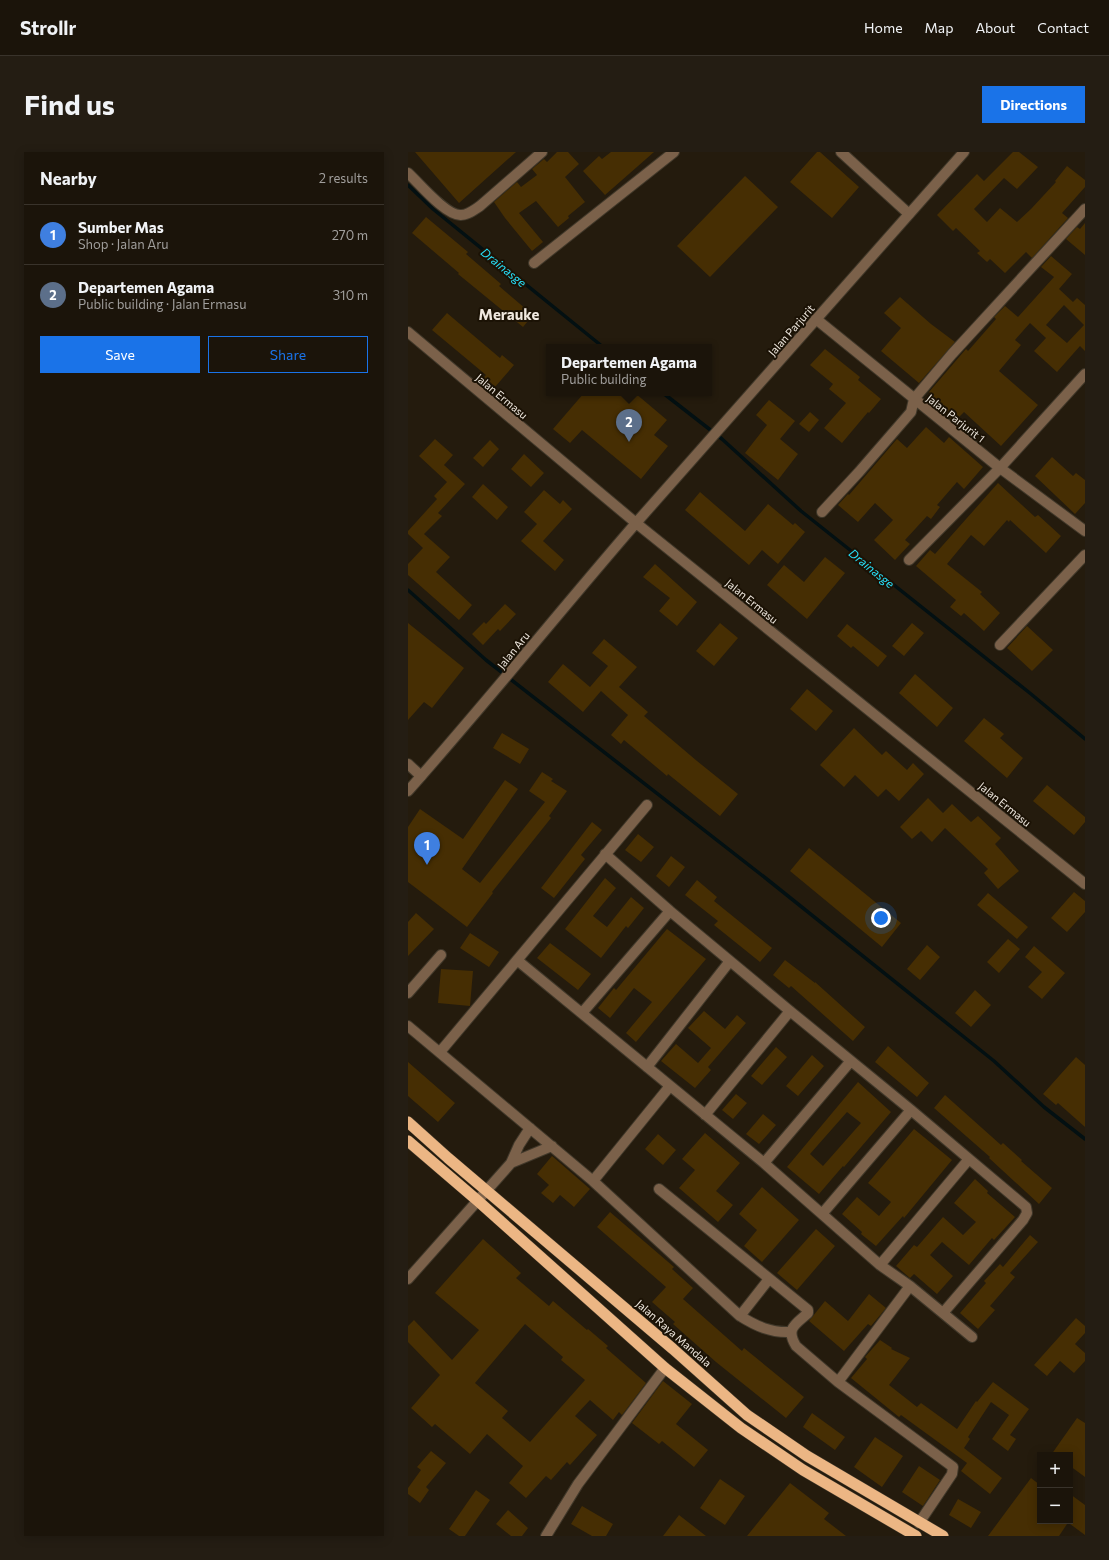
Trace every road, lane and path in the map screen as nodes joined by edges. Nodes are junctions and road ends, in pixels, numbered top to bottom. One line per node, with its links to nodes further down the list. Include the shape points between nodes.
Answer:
1 (542, 152): 5 (street, via 480,206 461,216 453,215 443,207)
2 (674, 152): 8 (street)
3 (841, 152): 7 (street)
4 (964, 152): 7 (street, Jalan Parjurit)
5 (408, 173)
6 (1085, 209): 12 (street)
7 (909, 214): 9 (street, Jalan Parjurit)
8 (534, 263)
9 (816, 319): 12 (street, Jalan Parjurit 1); 15 (street, Jalan Parjurit)
10 (408, 332): 15 (street, Jalan Ermasu)
11 (1085, 374): 13 (street)
12 (914, 399): 13 (street, Jalan Parjurit 1); 14 (street, via 911,412)
13 (1000, 468): 16 (street, Jalan Parjurit 1); 18 (street)
14 (822, 512)
15 (636, 523): 21 (street, Jalan Aru); 25 (street, Jalan Ermasu)
16 (1085, 530)
17 (1085, 555): 19 (street)
18 (909, 560)
19 (1000, 645)
20 (408, 764): 21 (street)
21 (421, 776): 22 (street, Jalan Aru)
22 (408, 790)
23 (647, 805): 24 (street)
24 (605, 854): 26 (street); 28 (street)
25 (1085, 884)
26 (670, 911): 29 (street); 32 (street)
27 (441, 955): 30 (street)
28 (517, 960): 32 (street); 34 (street)
29 (730, 961): 31 (street); 36 (street)
30 (408, 993)
31 (790, 1011): 35 (street); 39 (street)
32 (582, 1013): 36 (street)
33 (408, 1026): 34 (street)
34 (440, 1052): 41 (street)
35 (850, 1062): 38 (street); 45 (street)
36 (647, 1067): 37 (street)
37 (670, 1086): 39 (street); 47 (street)
38 (911, 1110): 44 (street); 51 (street)
39 (705, 1115): 45 (street)
40 (408, 1122): 49 (highway, Jalan Raya Mandala)
41 (530, 1128): 43 (street); 46 (street)
42 (408, 1141): 50 (highway)
43 (552, 1146): 46 (street); 47 (street)
44 (969, 1159): 52 (street); 57 (street, via 1021,1202 1027,1213)
45 (764, 1163): 51 (street)
46 (511, 1164): 49 (street)
47 (593, 1181): 59 (street)
48 (660, 1189): 54 (street)
49 (487, 1191): 50 (street); 56 (highway, Jalan Raya Mandala)
50 (478, 1201): 53 (street); 58 (highway)
51 (822, 1214): 52 (street)
52 (880, 1265): 55 (street)
53 (408, 1279)
54 (769, 1279): 59 (street); 60 (street, via 809,1312)
55 (910, 1286): 57 (street); 63 (street)
56 (614, 1299): 58 (highway); 64 (highway, Jalan Raya Mandala, via 747,1414 807,1456)
57 (943, 1313): 61 (street)
58 (604, 1314): 62 (highway)
59 (740, 1316): 60 (street, via 757,1326)
60 (790, 1332): 63 (street, via 796,1346)
61 (972, 1337)
62 (665, 1368): 65 (street, via 578,1484); 66 (highway, via 741,1428 797,1466)
63 (838, 1382): 64 (street, via 953,1467 952,1474)
64 (919, 1523): 67 (highway, Jalan Raya Mandala)
65 (546, 1536)
66 (916, 1536)
67 (943, 1536)

